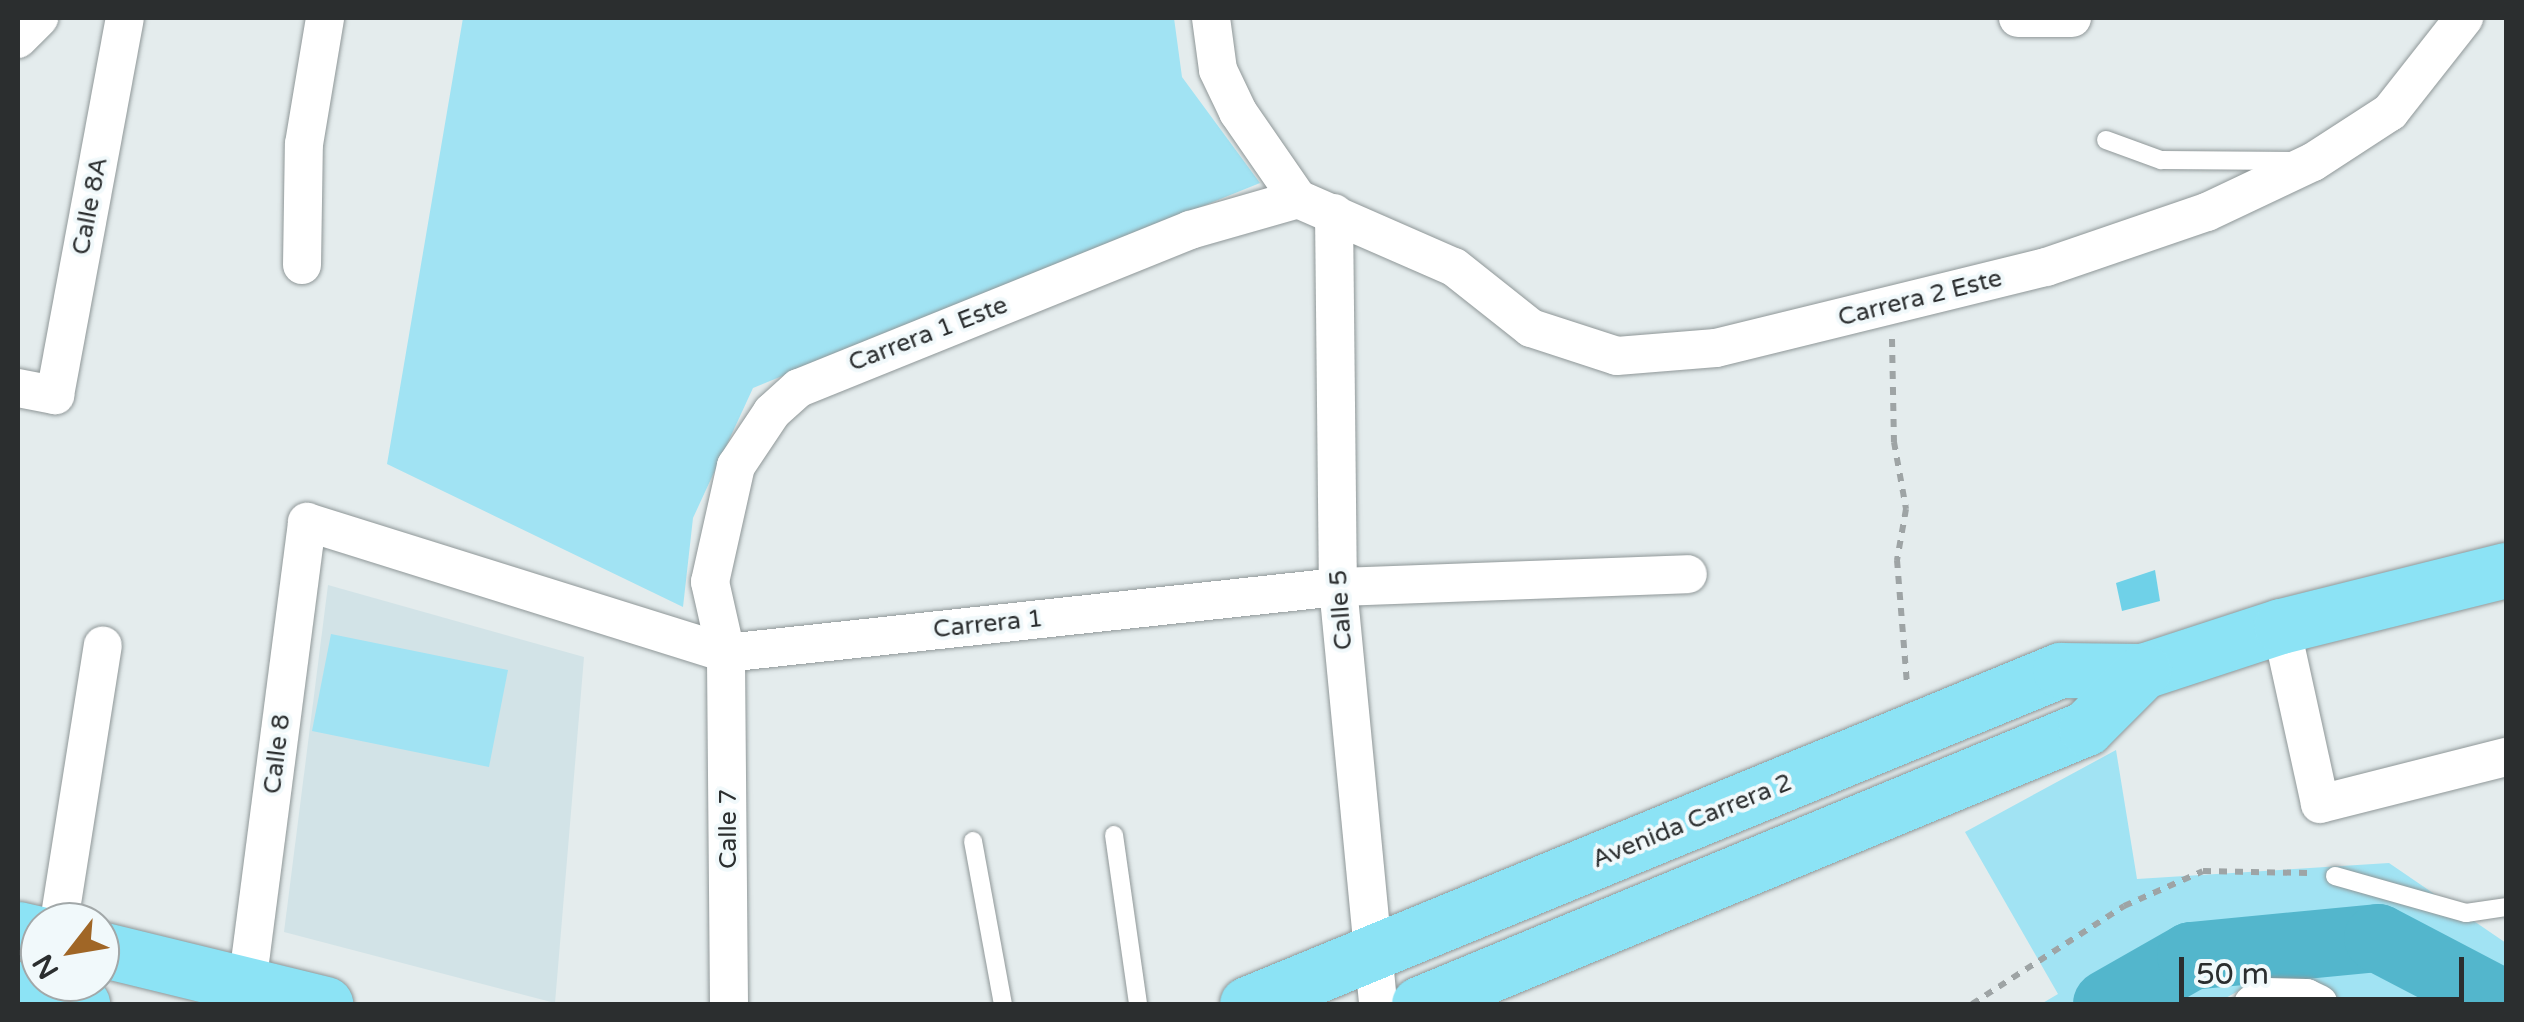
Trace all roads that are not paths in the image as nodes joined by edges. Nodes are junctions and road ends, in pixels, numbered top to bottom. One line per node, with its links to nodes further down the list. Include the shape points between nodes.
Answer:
1 (40, 18): 8 (street)
2 (126, 18): 14 (street, Calle 8A, via 54,395)
3 (325, 18): 13 (street, via 304,144)
4 (1211, 18): 11 (street, via 1218,70 1238,112)
5 (2018, 18): 6 (street)
6 (2072, 18)
7 (2464, 18): 10 (street, Carrera 2 Este, via 2390,112)
8 (18, 38)
9 (2106, 140): 10 (lane, via 2161,160)
10 (2313, 162): 12 (street, Carrera 2 Este, via 2207,212 2046,267 1716,348 1618,356 1531,328 1454,267)
11 (1298, 200): 12 (street); 21 (street, Carrera 1 Este, via 1190,230 799,388 752,438 722,516 710,582)
12 (1334, 213): 18 (street, Calle 5)
13 (302, 265)
14 (18, 388)
15 (307, 522): 21 (street, Carrera 1); 31 (street, Calle 8)
16 (2506, 570): 19 (main road, Avenida Carrera 2)
17 (1688, 574): 18 (street, Carrera 1)
18 (1338, 587): 21 (street, Carrera 1); 30 (street, Calle 5)
19 (2281, 626): 22 (main road, Avenida Carrera 2); 23 (street, via 2320,804)
20 (102, 645): 27 (street)
21 (726, 652): 33 (street, Calle 7)
22 (2143, 670): 30 (main road, Avenida Carrera 2, via 2060,670 1913,730); 37 (main road, Avenida Carrera 2, via 2086,728)
23 (2506, 757)
24 (1114, 835): 35 (lane)
25 (973, 841): 34 (lane)
26 (2335, 876): 28 (lane, via 2466,913)
27 (62, 902)
28 (2506, 907)
29 (120, 954): 31 (main road)
30 (1374, 979): 36 (main road, Avenida Carrera 2)
31 (247, 985): 32 (main road)
32 (325, 1004)
33 (729, 1004)
34 (1003, 1004)
35 (1138, 1004)
36 (1247, 1004)
37 (1418, 1004)
38 (2253, 1004): 39 (street, via 2266,997)
39 (2319, 1004)

